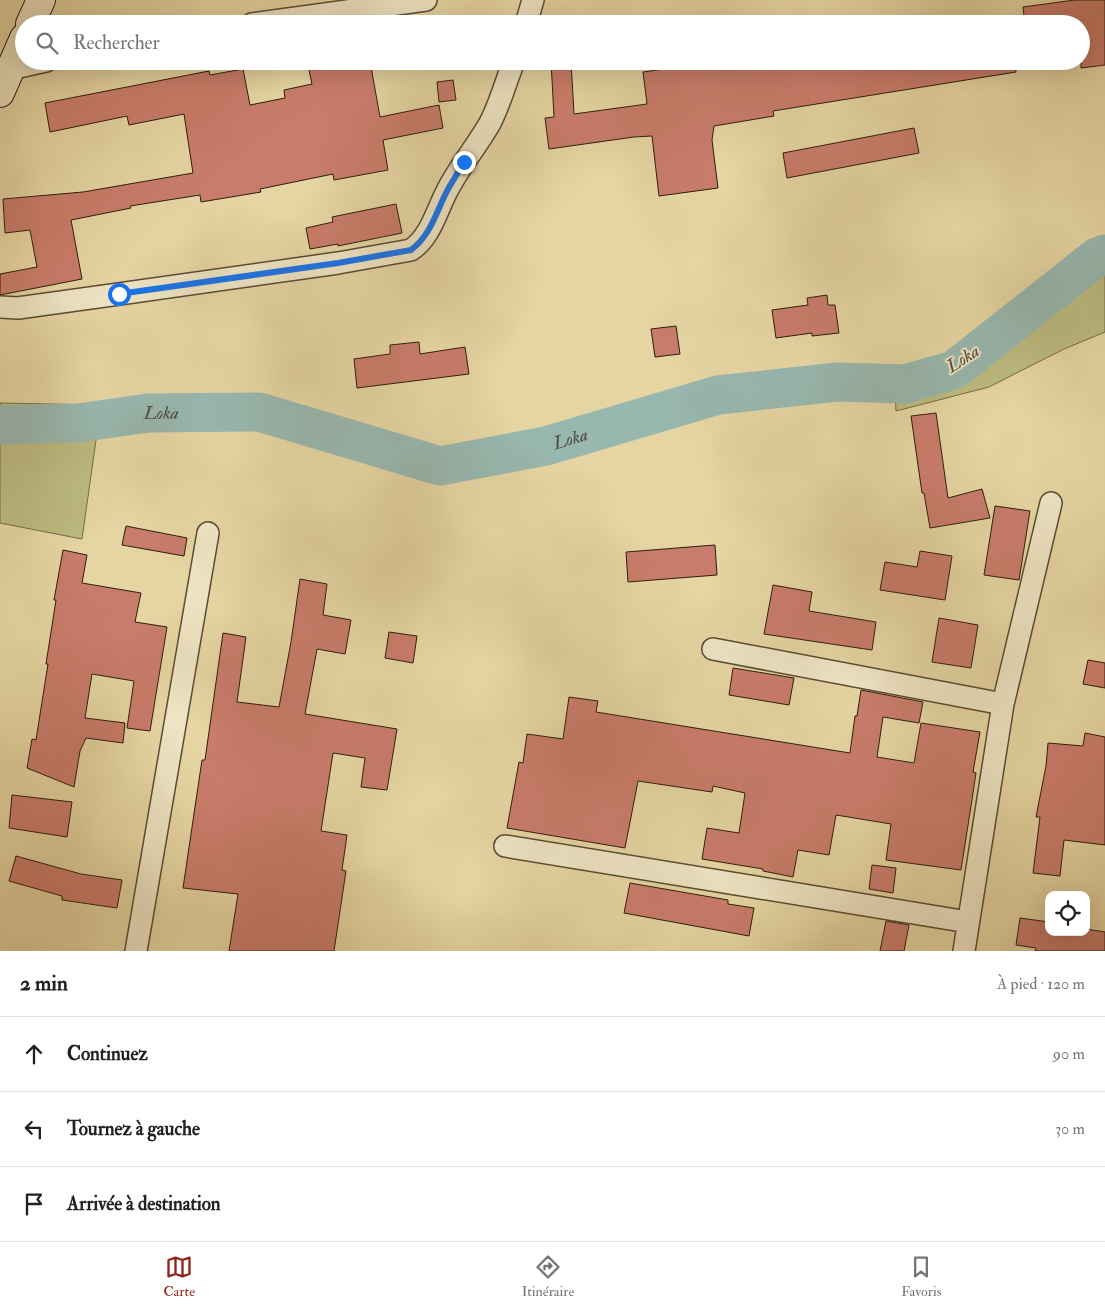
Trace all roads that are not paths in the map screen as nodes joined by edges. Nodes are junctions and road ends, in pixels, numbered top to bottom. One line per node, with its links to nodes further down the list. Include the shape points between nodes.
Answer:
1 (41, 0): 4 (street)
2 (426, 0): 5 (street)
3 (533, 0): 6 (street)
4 (34, 15)
5 (317, 15)
6 (529, 15)
7 (15, 57): 9 (street)
8 (15, 67): 9 (street)
9 (10, 68): 11 (street)
10 (510, 70): 12 (street, via 490,122 446,192 426,234 411,250 119,294 18,308)
11 (0, 93)
12 (0, 307)
13 (1051, 503): 16 (street)
14 (208, 533): 19 (street)
15 (712, 649): 16 (street)
16 (1003, 704): 18 (street)
17 (505, 846): 18 (street)
18 (968, 922): 20 (street)
19 (136, 951)
20 (964, 951)

